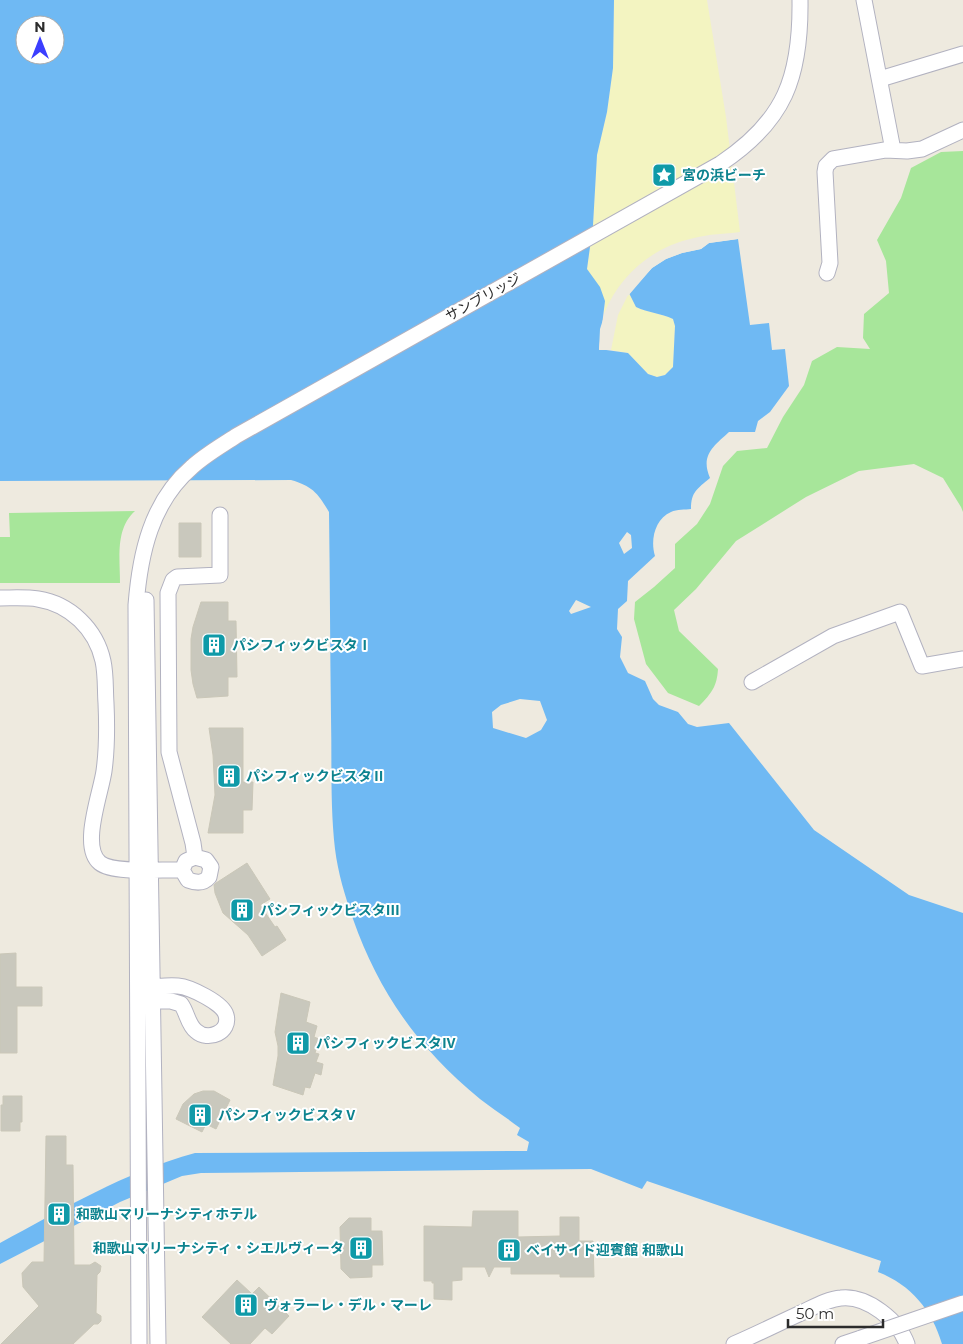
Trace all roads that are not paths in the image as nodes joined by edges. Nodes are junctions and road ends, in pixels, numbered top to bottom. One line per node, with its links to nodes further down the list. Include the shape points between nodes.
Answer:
1 (800, 0): 13 (street, サンブリッジ, via 797,60 785,96 775,113 737,153 236,436 191,468 174,486 152,522 146,563)
2 (864, 0): 4 (street)
3 (963, 54): 4 (street)
4 (880, 79): 6 (street)
5 (963, 130): 6 (street, via 922,149)
6 (893, 150): 7 (street, via 833,159 826,166 830,263)
7 (827, 274)
8 (220, 515): 12 (street, via 220,576 178,577 173,580 168,593 169,752)
9 (0, 598): 13 (street, via 39,599 62,607 87,627 97,644 104,668 106,752 92,826 93,853 112,869)
10 (963, 659): 11 (street, via 922,666 900,612 832,636)
11 (752, 682)
12 (195, 857): 14 (street, via 186,862); 14 (street, via 209,863 211,874 207,880 200,883 191,881)
13 (144, 869): 14 (street); 15 (street); 16 (street)
14 (182, 870)
15 (137, 994): 16 (street); 18 (street)
16 (153, 994): 16 (street, via 182,987 222,1007 226,1016 225,1027 216,1034 204,1036 194,1030 181,1004); 19 (street)
17 (963, 1303): 21 (street, bridge)
18 (138, 1344)
19 (158, 1344)
20 (734, 1344): 22 (street, via 841,1298 856,1299 890,1318)
21 (843, 1344)
22 (907, 1344)

